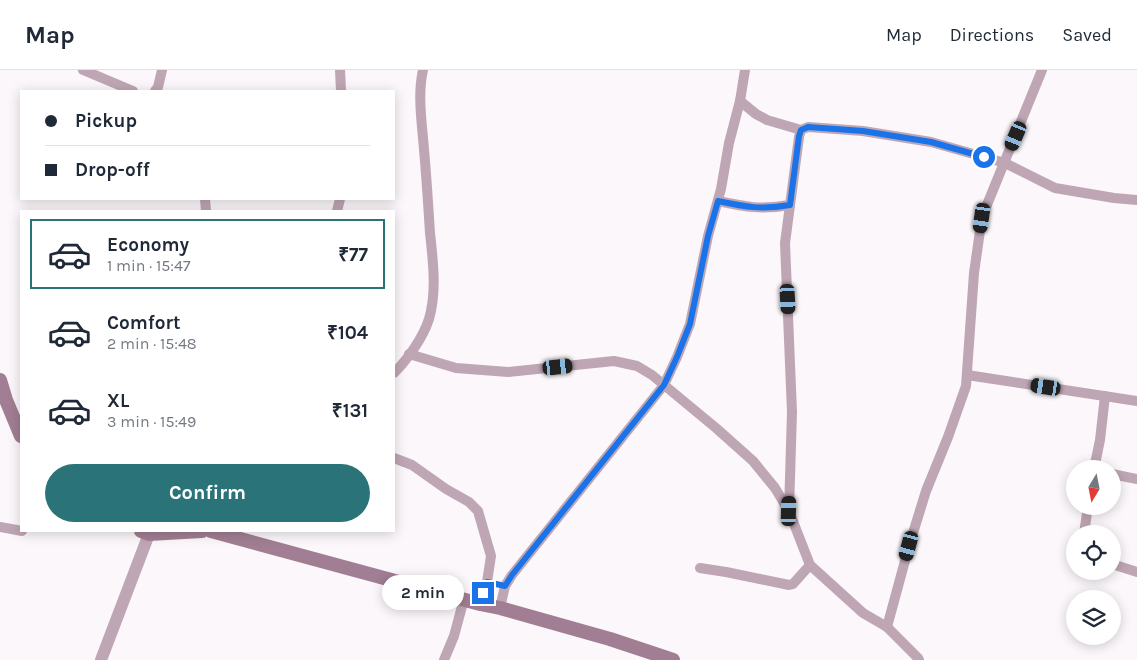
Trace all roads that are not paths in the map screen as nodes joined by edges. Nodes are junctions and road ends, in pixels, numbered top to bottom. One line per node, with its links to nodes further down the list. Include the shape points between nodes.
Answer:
1 (83, 70): 7 (street)
2 (162, 70): 8 (street)
3 (340, 70): 9 (street)
4 (423, 70): 16 (street, via 422,119 433,301 428,321)
5 (745, 70): 10 (street)
6 (1042, 70): 12 (street)
7 (131, 90)
8 (156, 90)
9 (341, 90)
10 (740, 101): 11 (street, via 767,120); 14 (street)
11 (801, 130): 12 (street, via 808,127 863,131 931,142); 15 (street)
12 (1004, 163): 13 (street, via 1055,188); 18 (street, via 982,218 974,273)
13 (1137, 200)
14 (718, 201): 15 (street, via 758,208); 20 (street, via 690,324)
15 (790, 205): 29 (street, via 784,243 792,412)
16 (409, 354): 17 (street); 20 (street, via 456,368 508,372 614,361 637,366)
17 (395, 372)
18 (967, 376): 21 (street); 44 (street, via 948,437 926,491)
19 (0, 380): 22 (main road)
20 (664, 385): 29 (street, via 753,461); 40 (street)
21 (1105, 396): 23 (street); 26 (street)
22 (3, 400): 24 (main road)
23 (1137, 401)
24 (20, 434)
25 (395, 458): 39 (street, via 412,465 478,511 491,556)
26 (1096, 460)
27 (1121, 476): 28 (street)
28 (1137, 479)
29 (789, 511): 35 (street)
30 (0, 527): 31 (street)
31 (20, 531)
32 (174, 532): 34 (main road)
33 (216, 532): 41 (main road)
34 (145, 533): 45 (street)
35 (810, 566): 37 (street, via 789,585); 44 (street, via 862,613)
36 (1121, 567): 38 (street)
37 (700, 568)
38 (1137, 572)
39 (487, 582): 40 (street); 42 (street)
40 (505, 586): 43 (street)
41 (464, 599): 42 (main road); 46 (street)
42 (480, 604): 43 (main road)
43 (500, 608): 47 (main road)
44 (887, 627): 48 (street)
45 (101, 660)
46 (444, 660)
47 (673, 660)
48 (919, 660)

